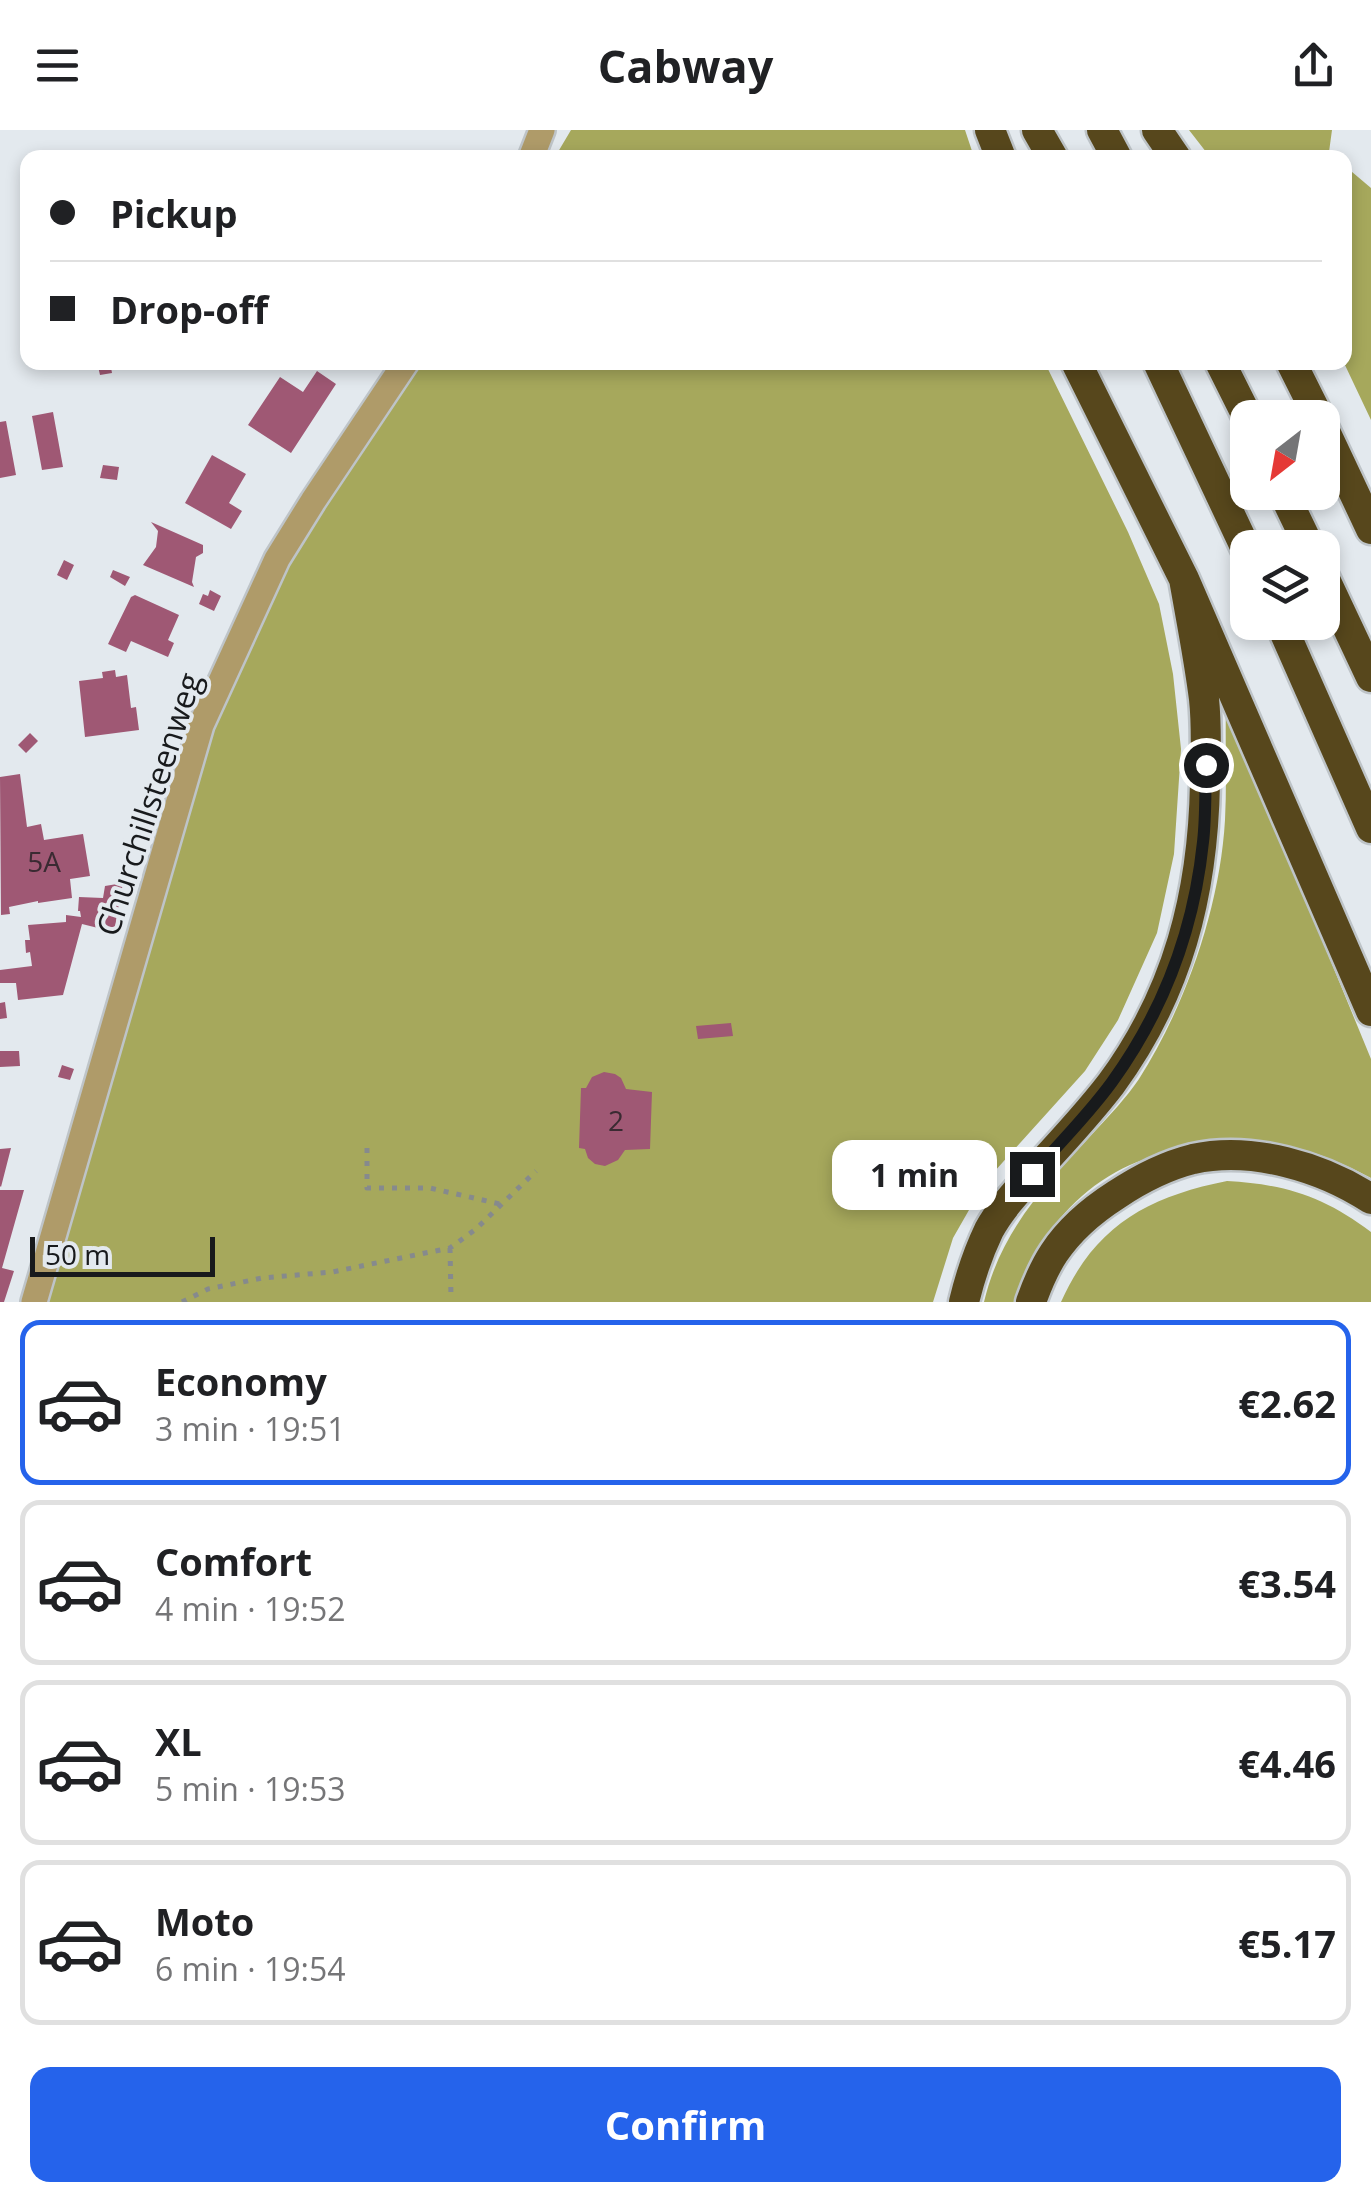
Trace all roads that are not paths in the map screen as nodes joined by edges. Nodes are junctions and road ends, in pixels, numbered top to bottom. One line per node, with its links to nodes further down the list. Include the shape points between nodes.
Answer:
1 (401, 370): 20 (street, Churchillsteenweg, via 278,559 201,725)
2 (1080, 370): 13 (highway)
3 (1162, 370): 12 (highway)
4 (1224, 370): 6 (highway)
5 (1295, 370): 7 (highway)
6 (1239, 400)
7 (1310, 400)
8 (1340, 444): 10 (highway)
9 (1340, 462): 11 (highway)
10 (1371, 484)
11 (1371, 529)
12 (1237, 530)
13 (1184, 579): 18 (highway); 21 (highway, via 1206,758 1204,840 1176,965 1112,1083 990,1228)
14 (1340, 611): 16 (highway)
15 (1288, 640): 17 (highway)
16 (1371, 677)
17 (1371, 828)
18 (1371, 1012)
19 (1371, 1200): 22 (highway, via 1298,1166 1263,1158 1195,1159 1142,1178 1094,1209 1051,1256)
20 (34, 1302)
21 (964, 1302)
22 (1031, 1302)

